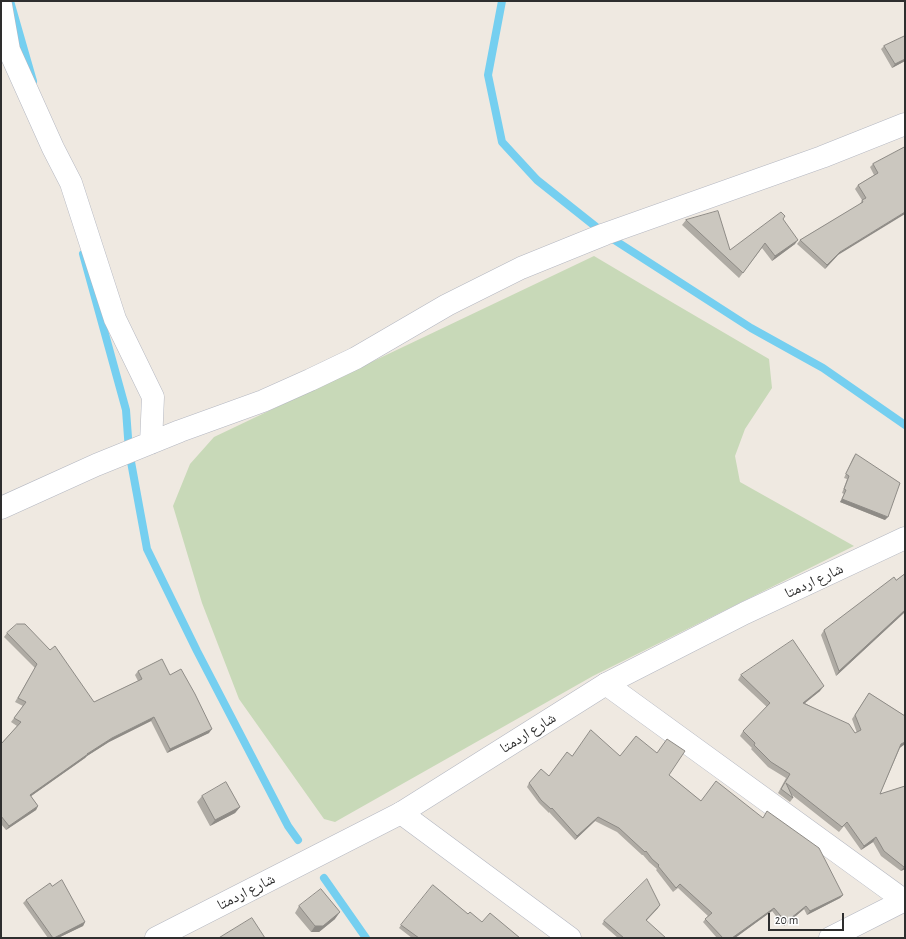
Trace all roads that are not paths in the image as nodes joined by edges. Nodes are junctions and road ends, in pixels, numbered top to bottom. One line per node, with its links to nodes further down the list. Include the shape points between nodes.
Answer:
1 (1, 5): 3 (street, via 9,50 71,183 115,319 153,397)
2 (905, 124): 3 (street, via 822,157 605,234 521,268 447,305 356,358 310,380 263,401)
3 (151, 443): 4 (street)
4 (1, 508)
5 (905, 538): 6 (street, شارع اردمتا, via 745,613)
6 (606, 684): 7 (street, شارع اردمتا); 8 (street)
7 (401, 813): 9 (street, شارع اردمتا); 10 (street)
8 (905, 900): 11 (street)
9 (156, 938)
10 (570, 938)
11 (830, 938)

